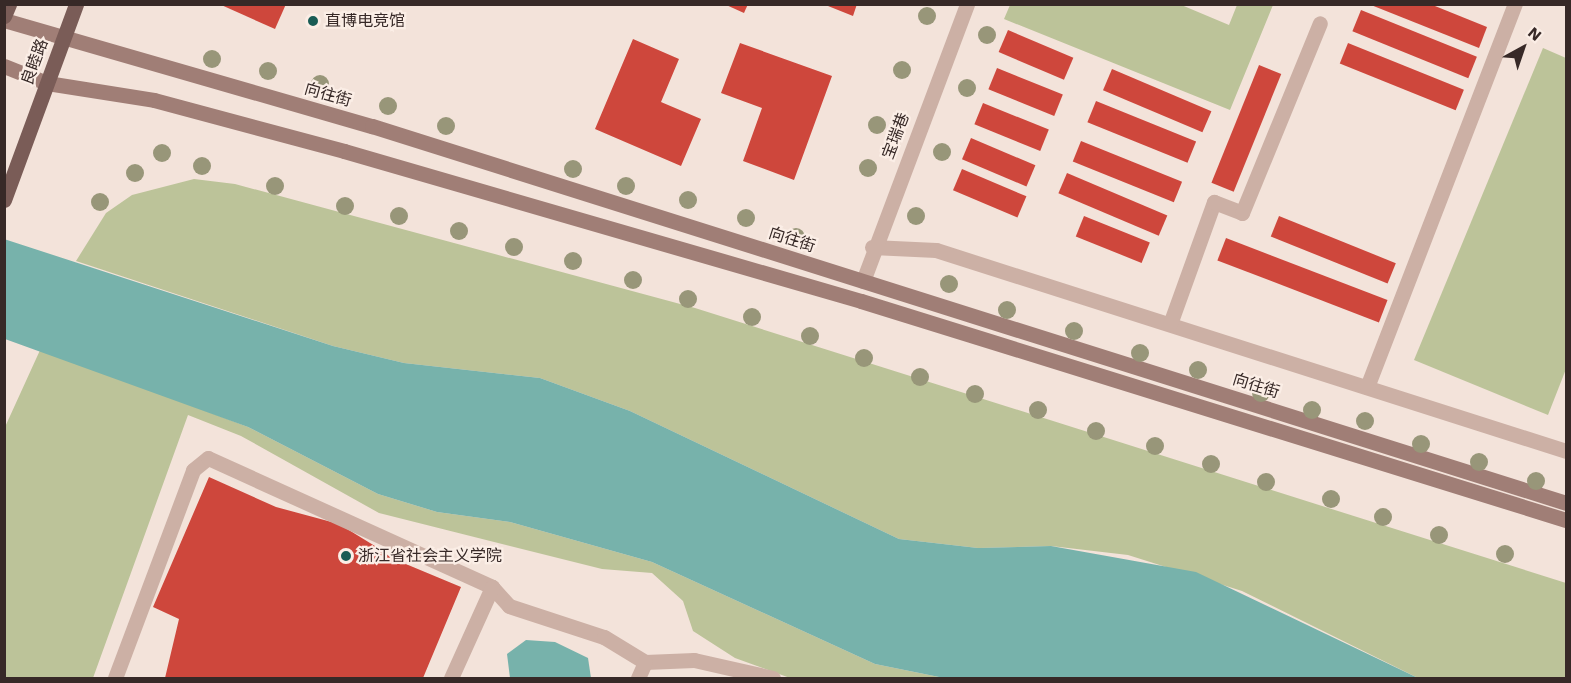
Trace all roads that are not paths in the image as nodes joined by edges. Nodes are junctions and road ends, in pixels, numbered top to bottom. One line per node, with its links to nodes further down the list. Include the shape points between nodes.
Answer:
1 (9, 4): 5 (main road)
2 (76, 4): 7 (main road, 良睦路)
3 (967, 4): 11 (street, 宝瑞巷)
4 (1515, 4): 14 (street)
5 (4, 18): 7 (street, 向往街)
6 (1320, 22): 13 (street, via 1242,213 1214,202)
7 (63, 38): 9 (main road, 良睦路); 12 (street, 向往街, via 372,126)
8 (4, 66): 9 (street)
9 (47, 83): 10 (main road, 良睦路); 17 (street, via 154,100 354,154 861,301)
10 (7, 193)
11 (872, 247): 12 (street, 宝瑞巷); 13 (street, via 936,250)
12 (862, 281): 16 (street, 向往街)
13 (1170, 324): 14 (street)
14 (1367, 387): 15 (street)
15 (1566, 451)
16 (1566, 503)
17 (1566, 520)
18 (492, 587): 19 (street, via 509,606 604,638); 20 (street, via 208,458 193,470); 21 (street)
19 (645, 662): 22 (street); 23 (street, via 694,660)
20 (115, 678)
21 (451, 678)
22 (638, 678)
23 (773, 678)

